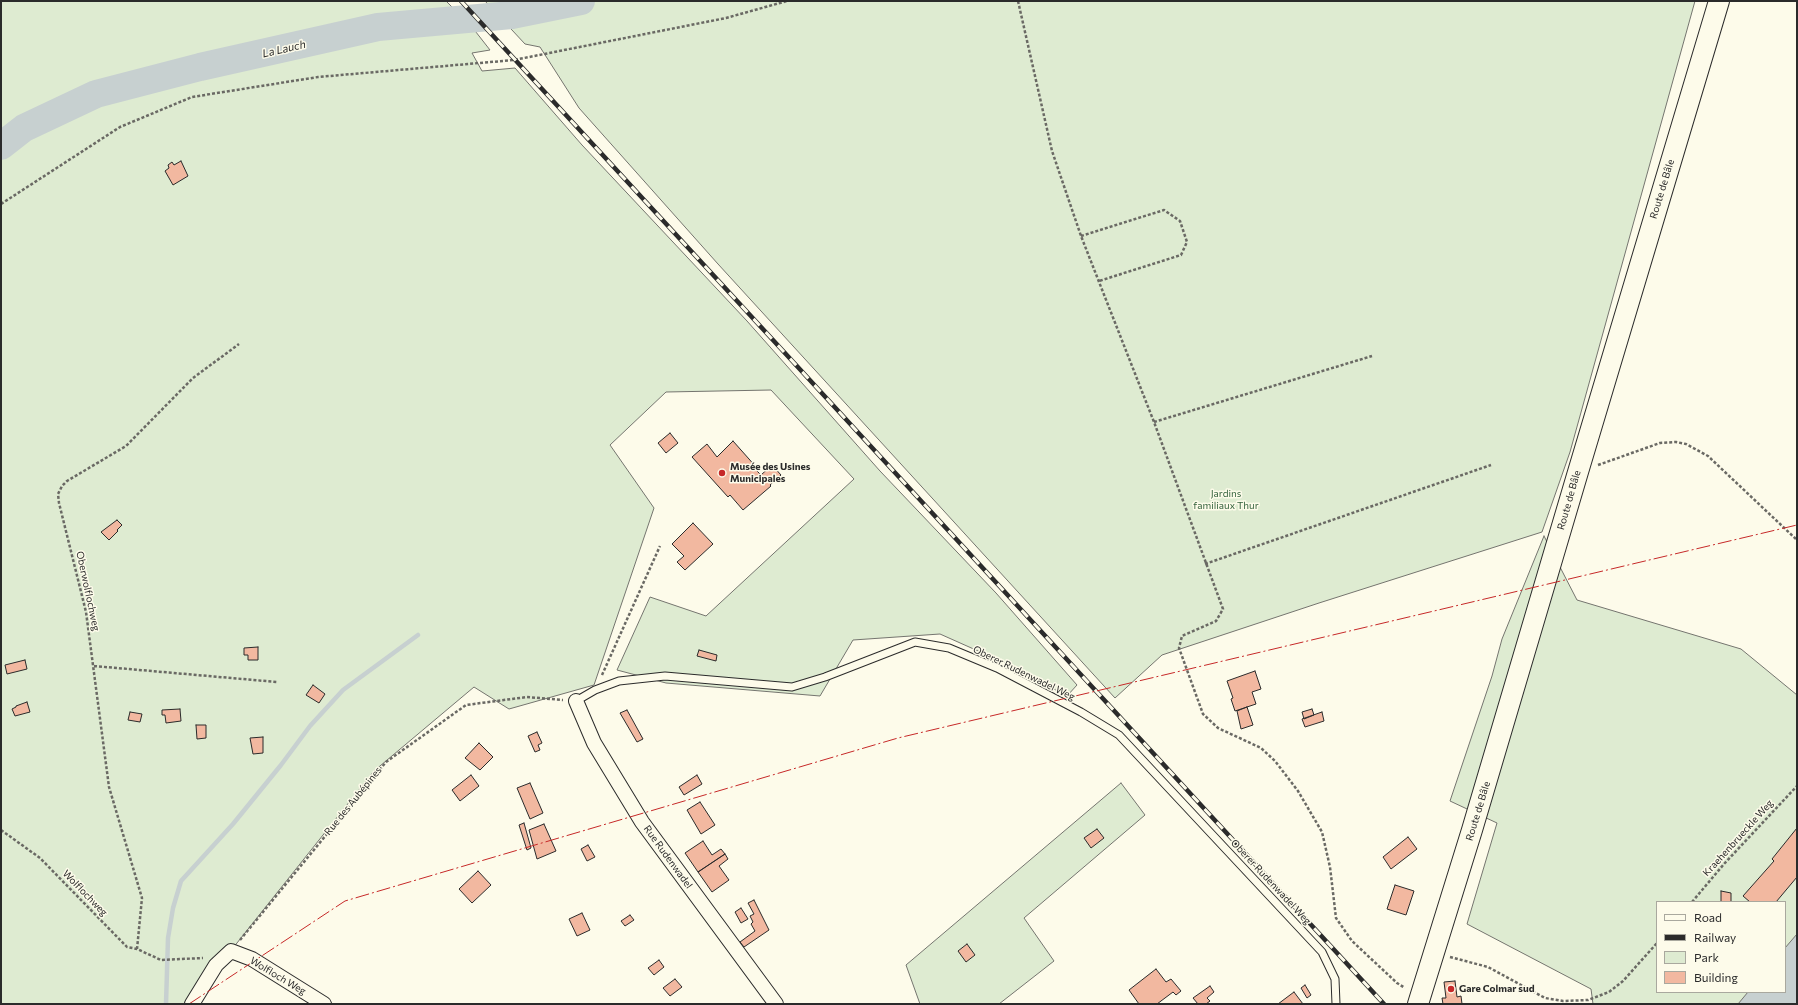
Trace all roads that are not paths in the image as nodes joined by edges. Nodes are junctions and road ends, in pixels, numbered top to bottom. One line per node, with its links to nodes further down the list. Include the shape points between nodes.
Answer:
1 (1719, 1): 3 (main road, Route de Bâle)
2 (576, 701): 6 (street, Rue Rudenwadel, via 594,743 642,822); 7 (lane, Oberer Rudenwadel Weg, via 619,681 665,676 792,687 916,642 950,648 997,668 1119,735 1322,952 1335,979)
3 (1419, 1001)
4 (192, 1004): 5 (street, Wolfloch Weg, via 216,965 231,951 252,959)
5 (324, 1004)
6 (776, 1004)
7 (1336, 1004)

